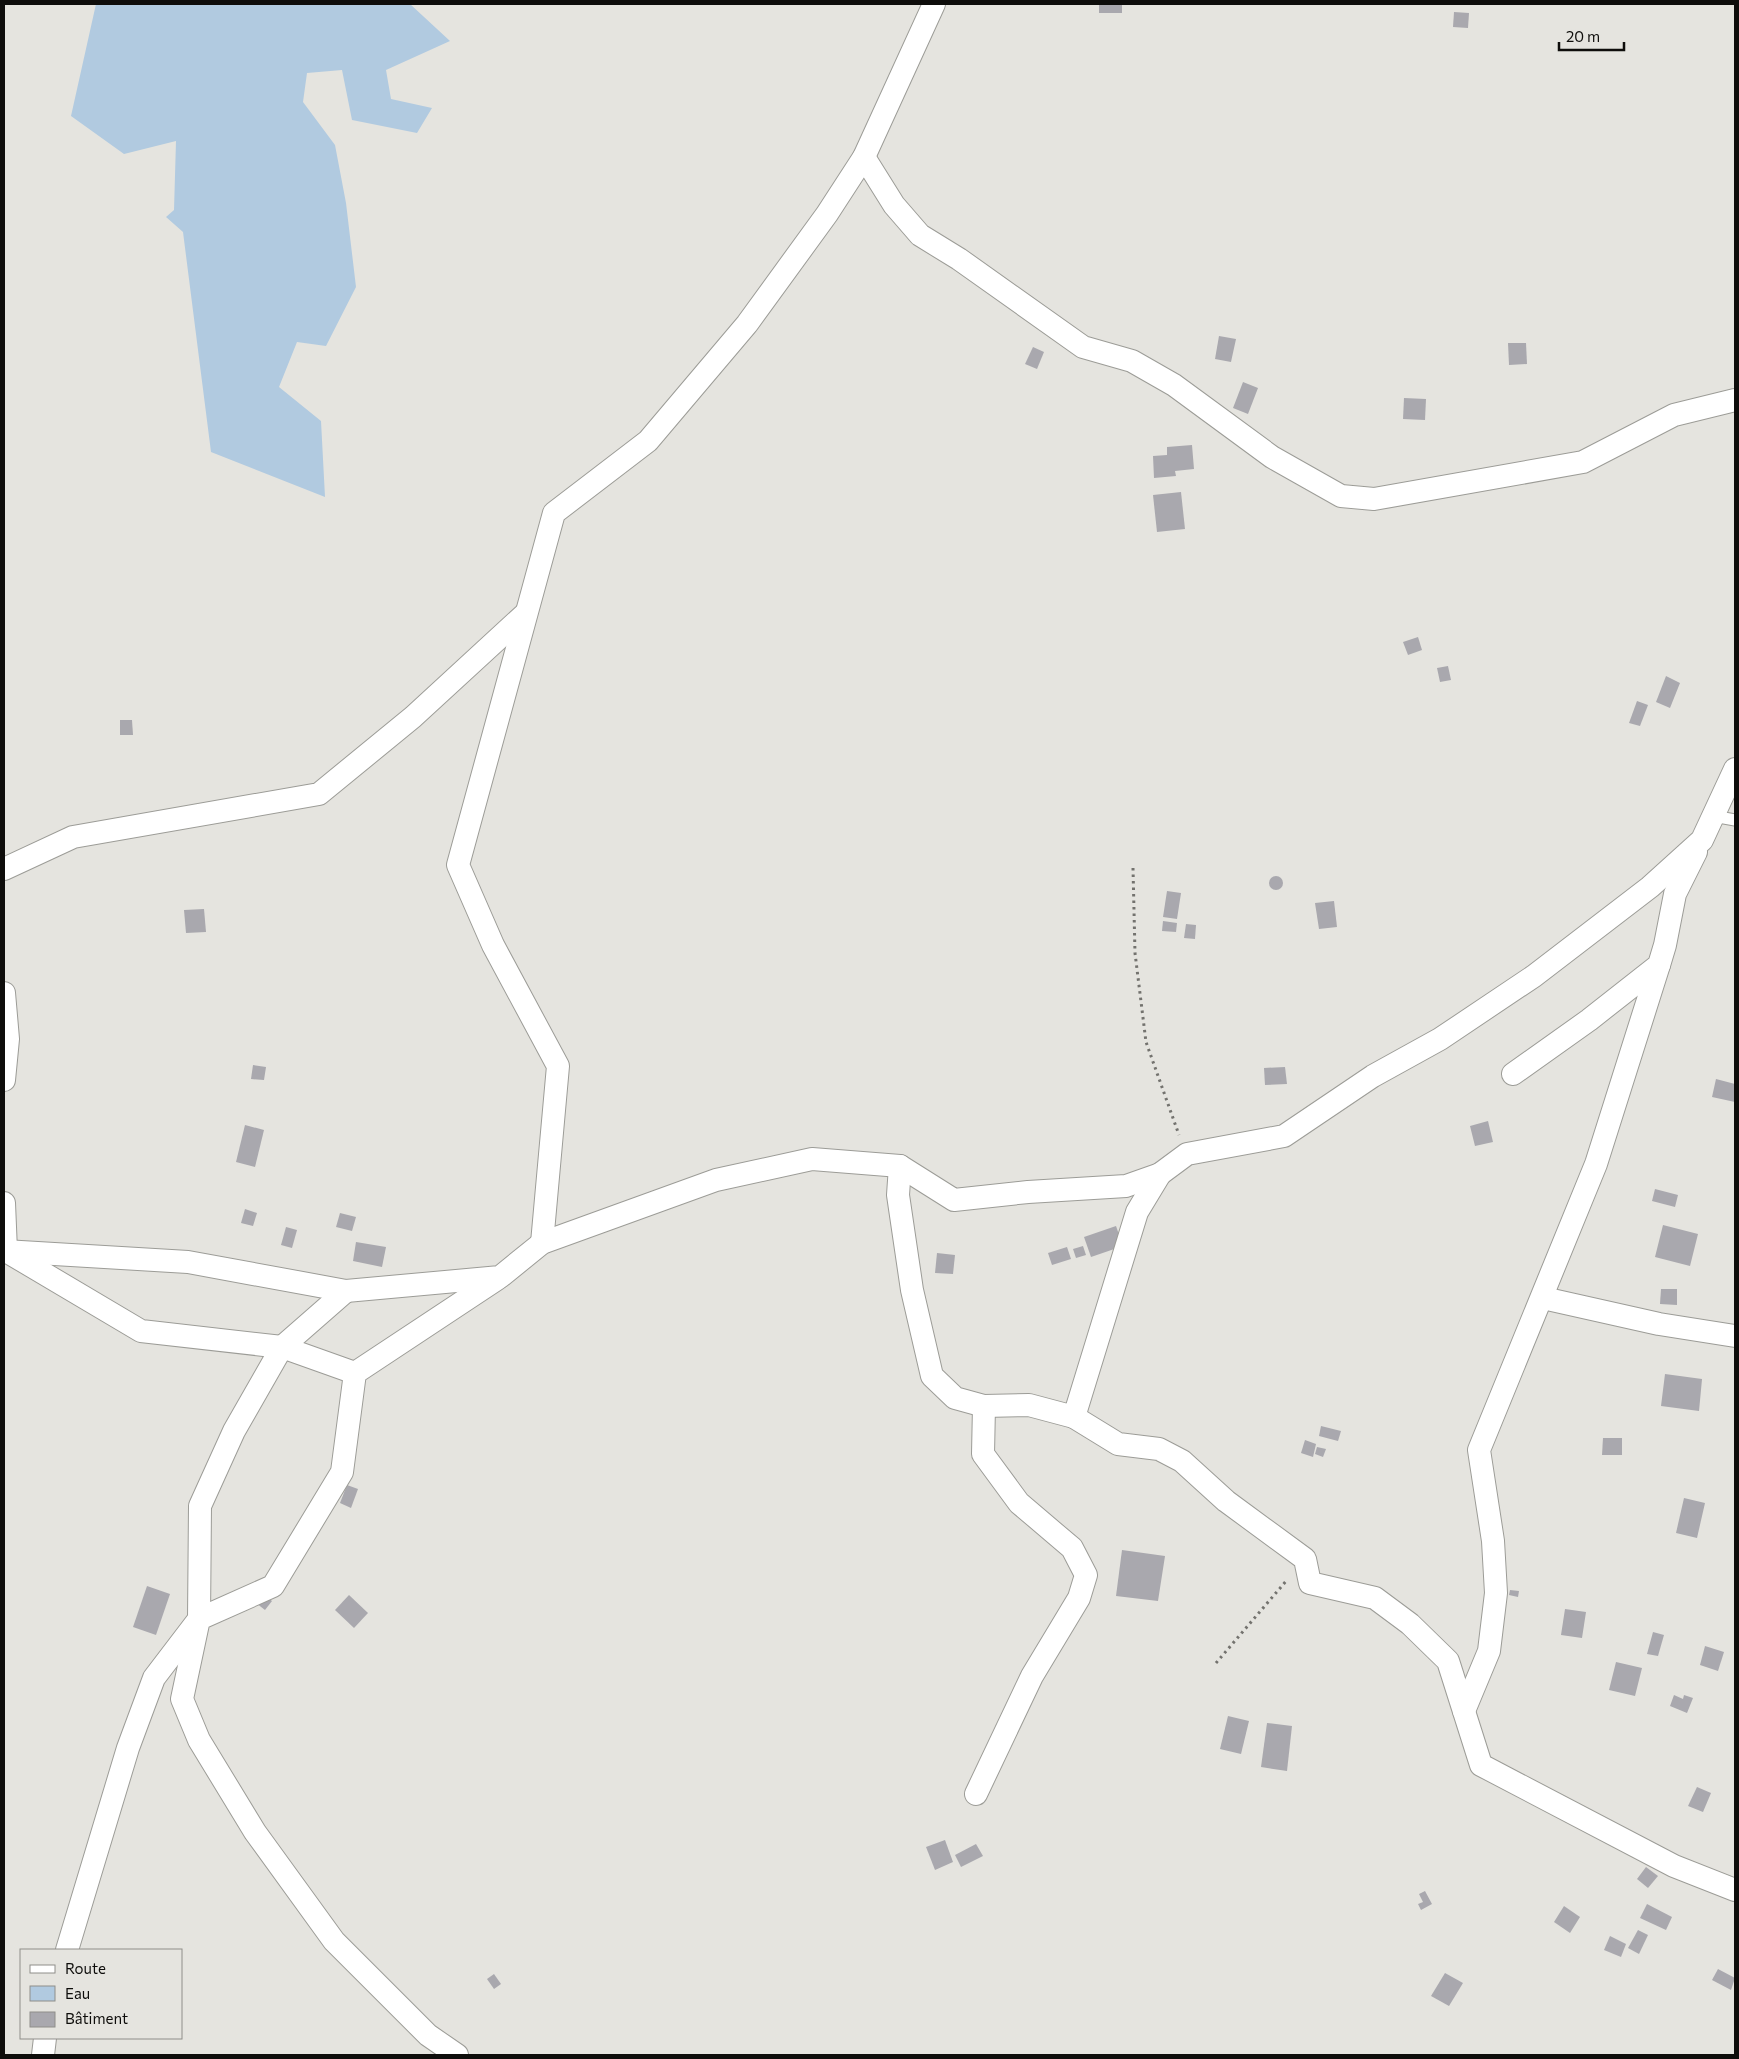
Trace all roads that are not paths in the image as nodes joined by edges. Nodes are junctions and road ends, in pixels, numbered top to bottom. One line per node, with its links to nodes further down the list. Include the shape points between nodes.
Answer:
1 (934, 4): 2 (street)
2 (864, 157): 3 (street, via 894,205 920,235 1083,347 1132,361 1174,385 1272,457 1341,496 1374,499 1583,462 1674,415); 4 (street, via 747,324 648,441 554,513)
3 (1735, 400)
4 (525, 614): 9 (street, via 413,717 319,794 73,837); 17 (street, via 458,864 493,944 558,1066)
5 (1735, 769): 6 (street)
6 (1713, 816): 7 (lane); 8 (street)
7 (1735, 820)
8 (1702, 840): 10 (street, via 1675,894); 15 (street, via 1650,887 1534,976 1440,1039 1373,1076 1284,1136 1187,1154)
9 (4, 869)
10 (1659, 965): 12 (street, via 1590,1020); 21 (street, via 1596,1164)
11 (4, 993): 13 (street, via 8,1039)
12 (1512, 1074)
13 (4, 1080)
14 (900, 1166): 15 (street, via 954,1200 1126,1186); 17 (street, via 812,1159 725,1178); 25 (street, via 898,1195 912,1290 932,1376 955,1398)
15 (1160, 1174): 26 (street, via 1137,1212)
16 (4, 1203): 18 (street)
17 (542, 1243): 19 (street)
18 (5, 1251): 20 (street, via 188,1262); 23 (street, via 141,1331)
19 (500, 1277): 20 (street); 24 (street)
20 (346, 1291): 23 (street)
21 (1543, 1298): 22 (street, via 1659,1324); 28 (street, via 1479,1450 1493,1541 1496,1593 1489,1650)
22 (1735, 1336)
23 (282, 1347): 24 (street); 27 (street, via 234,1431 200,1506)
24 (356, 1373): 27 (street, via 342,1472 273,1586)
25 (984, 1406): 26 (street, via 1029,1405); 29 (street, via 983,1454 1019,1503 1072,1548 1086,1576 1079,1598 1032,1676)
26 (1074, 1417): 28 (street, via 1118,1444 1159,1449 1182,1461 1226,1501 1305,1559 1310,1583 1375,1598 1410,1624 1448,1660)
27 (199, 1619): 31 (street, via 154,1678 128,1748); 34 (street, via 182,1699 198,1740 255,1832 334,1941 428,2035)
28 (1464, 1711): 30 (street, via 1480,1765 1674,1866)
29 (976, 1794)
30 (1735, 1890)
31 (67, 1949)
32 (45, 2039): 33 (street)
33 (42, 2055)
34 (457, 2055)

